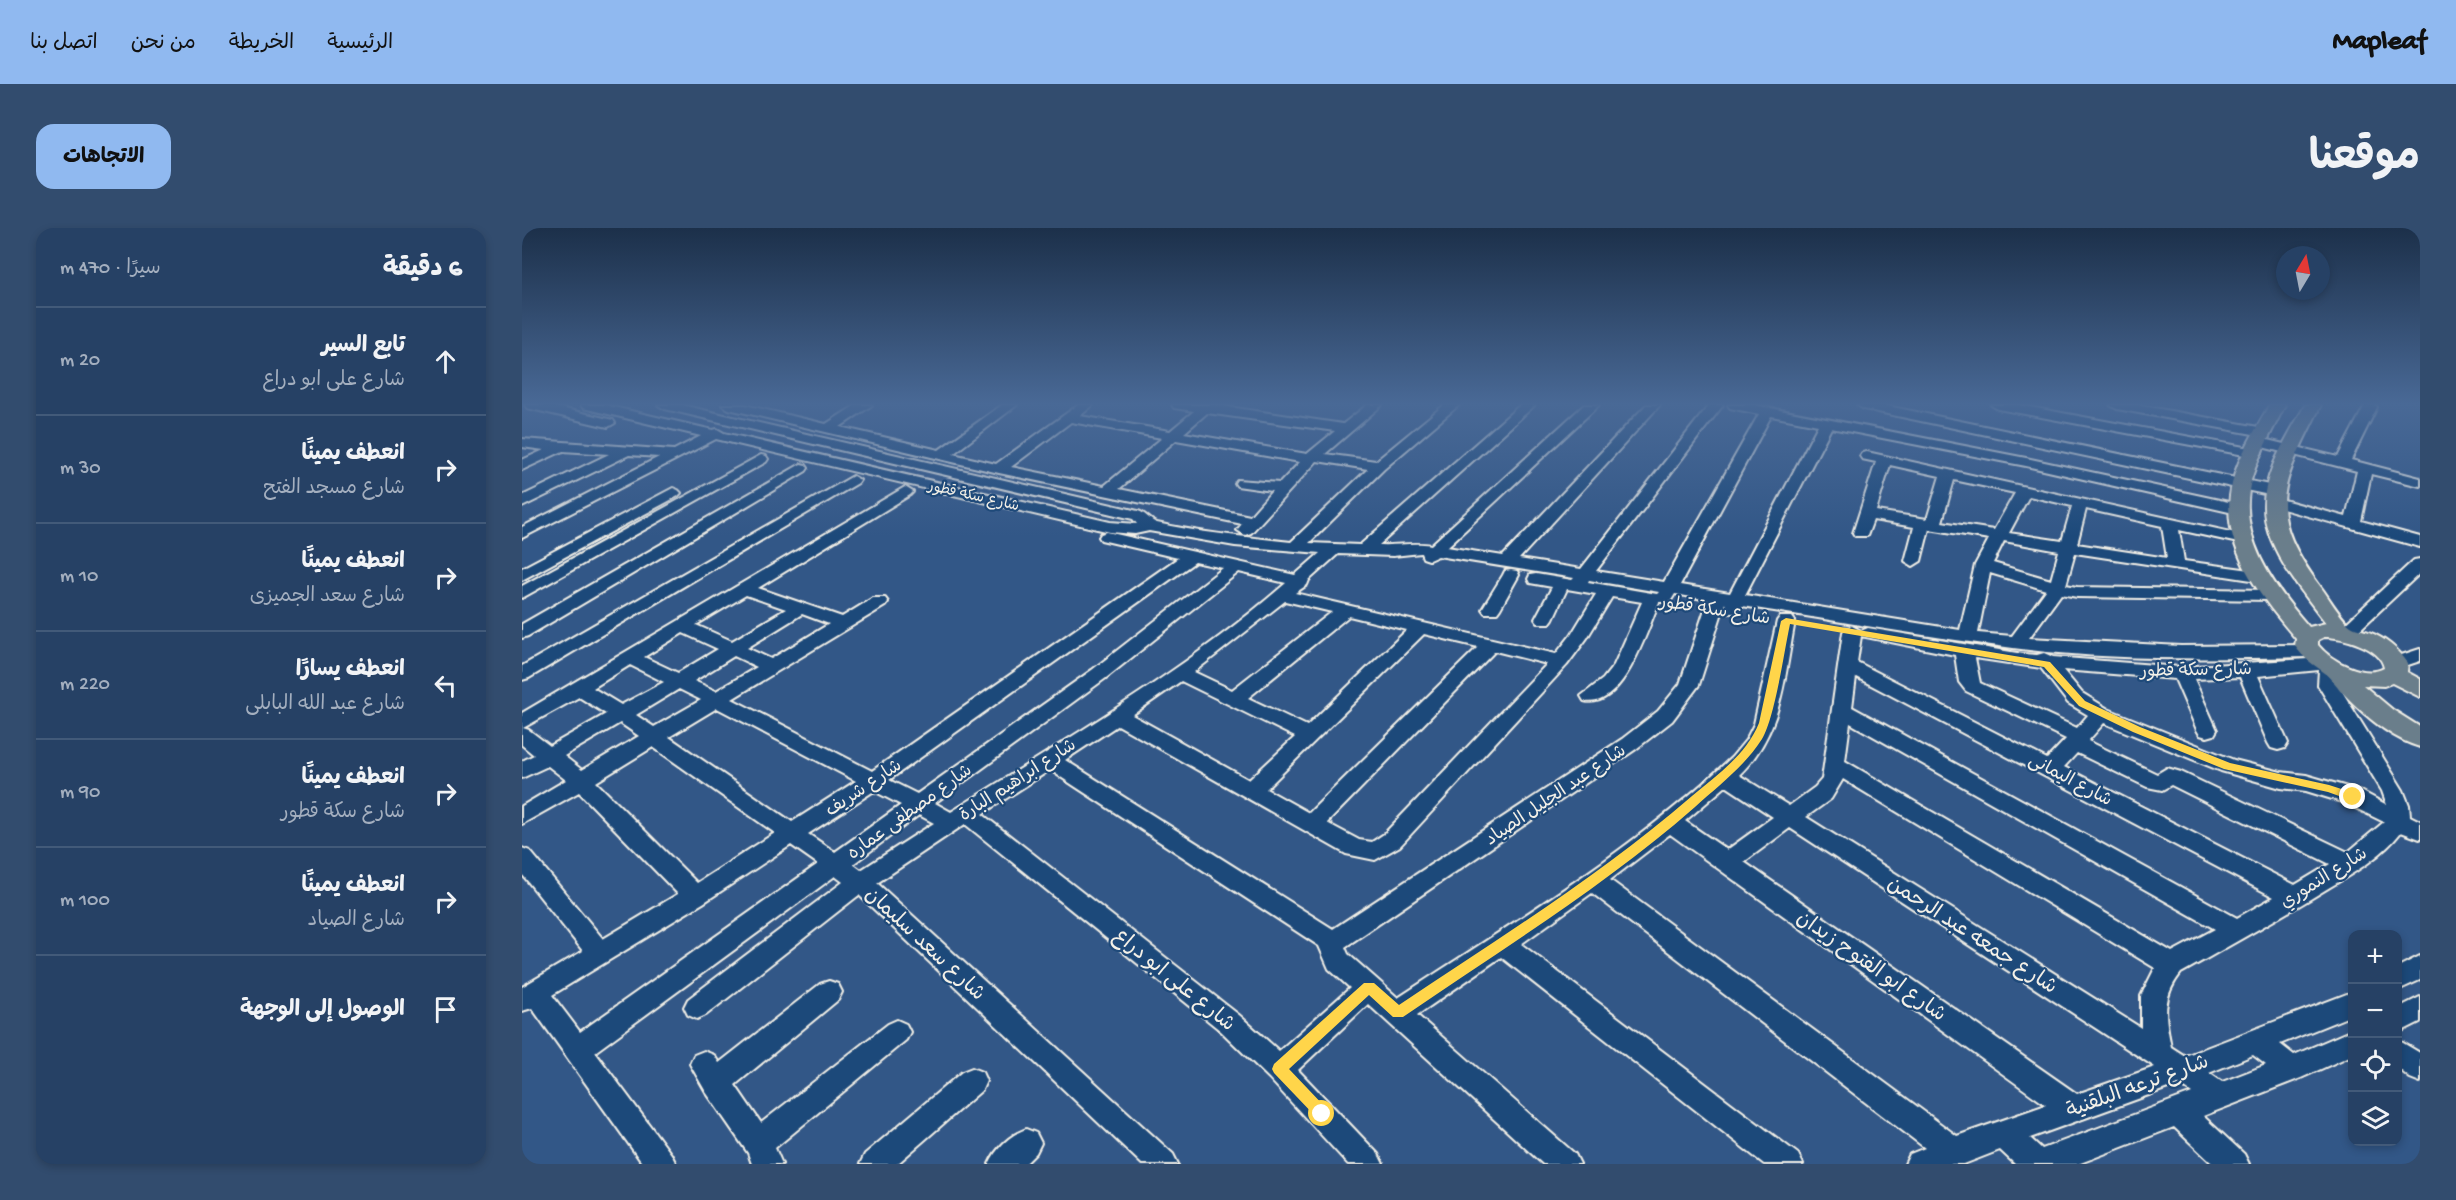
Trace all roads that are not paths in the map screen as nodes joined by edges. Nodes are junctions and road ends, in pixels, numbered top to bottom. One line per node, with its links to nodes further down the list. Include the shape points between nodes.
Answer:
1 (558, 449): 34 (street)
2 (583, 449): 24 (street)
3 (687, 449): 26 (street)
4 (716, 449): 27 (street)
5 (777, 449): 57 (street, شارع سكة قطور, via 1110,527)
6 (847, 449): 57 (street, شارع سكة قطور, via 1138,516)
7 (914, 449): 28 (street)
8 (951, 449): 28 (street)
9 (1027, 449): 38 (street)
10 (1158, 449): 47 (street)
11 (1257, 449): 30 (street)
12 (1322, 449): 30 (street, شارع مصطفى عماره)
13 (1400, 449): 35 (street)
14 (1479, 449): 67 (street)
15 (1545, 449): 68 (street)
16 (1614, 449): 75 (street)
17 (1681, 449): 79 (street)
18 (1746, 449): 86 (street)
19 (1812, 449): 88 (street, شارع عبد الجليل الصياد)
20 (1959, 449): 51 (street)
21 (2075, 449): 43 (street)
22 (2257, 449): 43 (main road)
23 (2350, 449): 33 (street)
24 (629, 450): 26 (street); 49 (street)
25 (2290, 450): 33 (street); 48 (main road)
26 (676, 454): 58 (street)
27 (743, 455): 31 (street); 76 (street)
28 (942, 455): 38 (street)
29 (1867, 456): 32 (street)
30 (1312, 457): 35 (street); 44 (street, شارع مصطفى عماره)
31 (761, 459): 36 (street); 83 (street)
32 (1884, 460): 39 (street); 52 (street)
33 (2343, 463): 37 (street)
34 (522, 466)
35 (1379, 466): 64 (street)
36 (801, 468): 40 (street); 97 (street)
37 (2365, 468): 41 (street); 56 (street)
38 (999, 469): 47 (street)
39 (1948, 474): 45 (street); 55 (street)
40 (853, 480): 46 (street); 115 (street)
41 (2420, 482)
42 (1242, 483): 44 (street)
43 (2241, 483): 48 (street); 51 (main road)
44 (1284, 488): 53 (street, شارع مصطفى عماره)
45 (2024, 491): 50 (street); 60 (street)
46 (904, 492): 69 (street); 81 (street)
47 (1106, 492): 53 (street)
48 (2274, 496): 56 (street); 99 (main road, via 2283,545)
49 (522, 502)
50 (2080, 503): 54 (street); 65 (street)
51 (2238, 509): 61 (main road)
52 (1867, 514): 55 (street); 59 (street)
53 (1253, 521): 62 (street, شارع مصطفى عماره)
54 (2170, 523): 61 (street); 74 (street)
55 (1928, 524): 60 (street); 70 (street)
56 (2352, 524): 63 (street)
57 (1149, 526): 62 (street, شارع سكة قطور)
58 (522, 532)
59 (1861, 533)
60 (1998, 536): 65 (street); 73 (street)
61 (2242, 539): 77 (main road)
62 (1239, 541): 64 (street, شارع سكة قطور); 72 (street, شارع مصطفى عماره)
63 (2420, 542)
64 (1295, 547): 66 (street, شارع سكة قطور)
65 (2067, 547): 74 (street); 80 (street)
66 (1335, 548): 67 (street, شارع سكة قطور); 78 (street, شارع ابراهيم البارة)
67 (1365, 549): 68 (street, شارع سكة قطور, via 1393,551 1403,556)
68 (1429, 555): 75 (street, شارع سكة قطور)
69 (1192, 556): 72 (street); 141 (street, شارع شريف)
70 (1913, 561)
71 (2420, 564): 99 (street)
72 (1230, 565): 78 (street); 143 (street, شارع مصطفى عماره, via 1099,674)
73 (1983, 565): 80 (street); 100 (street)
74 (2176, 565): 77 (street)
75 (1509, 568): 79 (street, شارع سكة قطور); 79 (street, شارع سكة قطور); 90 (street)
76 (522, 575)
77 (2258, 576): 85 (main road)
78 (1300, 581): 84 (street, شارع ابراهيم البارة)
79 (1575, 581): 82 (street, شارع سكة قطور); 86 (street, شارع سكة قطور); 92 (street)
80 (2057, 588): 85 (street); 102 (street)
81 (746, 589): 89 (street); 95 (street)
82 (1607, 591): 86 (street, شارع سكة قطور); 107 (street)
83 (522, 593)
84 (1282, 595): 91 (street); 113 (street, شارع ابراهيم البارة)
85 (2270, 595): 105 (main road)
86 (1661, 596): 88 (street, شارع سكة قطور); 119 (street, via 1623,668)
87 (879, 602): 94 (street)
88 (1725, 604): 93 (street, شارع سكة قطور); 100 (street, شارع سكة قطور); 161 (street, شارع عبد الجليل الصياد, via 1689,685 1665,716)
89 (800, 608): 94 (street); 103 (street)
90 (1491, 609)
91 (1346, 610): 96 (street); 121 (street)
92 (1544, 620)
93 (1786, 621): 98 (street, شارع سكة قطور); 139 (street, via 1764,723 1749,751)
94 (843, 623): 110 (street)
95 (683, 626): 103 (street); 106 (street)
96 (1420, 628): 101 (street); 129 (street)
97 (522, 632)
98 (1852, 632): 100 (street, شارع سكة قطور); 109 (street)
99 (2346, 632): 105 (main road, via 2320,630); 111 (main road, via 2379,645)
100 (1966, 644): 102 (street, شارع سكة قطور); 108 (street, شارع سكة قطور); 132 (street, via 1969,682 1973,687)
101 (1491, 645): 107 (street); 149 (street)
102 (2026, 645): 105 (street, شارع سكة قطور); 108 (street)
103 (734, 648): 110 (street); 116 (street)
104 (2420, 655): 111 (street)
105 (2321, 657): 111 (main road, via 2370,678 2380,678); 112 (street, شارع سكة قطور); 131 (main road, via 2369,705); 147 (street, via 2328,685 2392,790)
106 (630, 658): 116 (street, شارع على ابو دراع); 117 (street)
107 (1560, 662): 149 (street, via 1392,840 1375,850 1354,848)
108 (2047, 664): 114 (street, شارع سكة قطور); 124 (street, via 2074,698)
109 (1848, 665): 122 (street); 137 (street, شارع اليمانى)
110 (771, 666): 120 (street)
111 (2395, 668): 118 (main road)
112 (2246, 669): 114 (street, شارع سكة قطور); 133 (street)
113 (1180, 673): 121 (street); 125 (street, شارع ابراهيم البارة)
114 (2182, 673): 127 (street)
115 (522, 674)
116 (679, 681): 120 (street, شارع على ابو دراع); 123 (street)
117 (579, 688): 123 (street, شارع سعد سليمان); 126 (street)
118 (2420, 689)
119 (1591, 696)
120 (716, 699): 130 (street); 141 (street, شارع على ابو دراع)
121 (1234, 699): 129 (street)
122 (1842, 710): 136 (street); 160 (street)
123 (621, 714): 130 (street, شارع سعد سليمان); 134 (street)
124 (2101, 714): 132 (street); 147 (street, via 2228,766 2329,789)
125 (1116, 715): 135 (street, شارع ابراهيم البارة); 142 (street)
126 (522, 722)
127 (2207, 730)
128 (522, 735): 134 (street)
129 (1309, 735): 142 (street)
130 (653, 737): 140 (street); 151 (street, شارع سعد سليمان)
131 (2420, 738)
132 (2077, 740): 137 (street); 154 (street, via 2152,781 2173,777 2252,824)
133 (2278, 743)
134 (550, 756): 138 (street); 140 (street)
135 (1049, 759): 146 (street, شارع ابراهيم البارة); 161 (street)
136 (1835, 765): 145 (street, via 1828,787); 164 (street)
137 (2051, 768): 159 (street, شارع اليمانى)
138 (522, 771)
139 (1724, 776): 145 (street, شارع جمعه عبد الرحمن); 148 (street)
140 (581, 780): 144 (street); 158 (street)
141 (874, 780): 143 (street, شارع على ابو دراع); 151 (street, شارع شريف)
142 (1252, 790): 149 (street)
143 (919, 805): 146 (street, شارع على ابو دراع); 155 (street, شارع مصطفى عماره)
144 (522, 816)
145 (1790, 817): 153 (street); 177 (street, شارع جمعه عبد الرحمن)
146 (958, 818): 157 (street, شارع ابراهيم البارة); 179 (street, شارع على ابو دراع, via 1182,983)
147 (2399, 819): 150 (street); 154 (street, شارع النموري, via 2387,836)
148 (1670, 822): 153 (street, شارع ابو الفتوح زيدان); 156 (street)
149 (1312, 824)
150 (2420, 831)
151 (793, 834): 155 (street, شارع سعد سليمان); 158 (street, شارع شريف)
152 (522, 857): 163 (street)
153 (1727, 862): 185 (street, شارع ابو الفتوح زيدان)
154 (2349, 863): 159 (street, شارع النموري)
155 (837, 864): 157 (street, شارع سعد سليمان); 176 (street, شارع مصطفى عماره)
156 (1593, 881): 162 (street); 189 (street)
157 (861, 882): 169 (street, شارع ابراهيم البارة); 194 (street, شارع سعد سليمان)
158 (695, 896): 163 (street, شارع شريف)
159 (2294, 896): 160 (street, شارع النموري)
160 (2236, 929): 164 (street, شارع النموري)
161 (1332, 943): 165 (street, via 1338,961)
162 (1501, 943): 171 (street); 197 (street)
163 (600, 954): 167 (street, شارع شريف)
164 (2172, 965): 177 (street, شارع النموري, via 2161,977 2151,1008)
165 (1369, 987): 171 (street); 179 (street)
166 (828, 992): 190 (street, via 710,1073)
167 (529, 996): 176 (street)
168 (2348, 1005): 174 (street, شارع ترعه البلقنية)
169 (697, 1007)
170 (2420, 1009): 172 (street)
171 (1398, 1013): 196 (street)
172 (2402, 1018)
173 (897, 1032): 190 (street)
174 (2257, 1041): 180 (street); 182 (street, شارع ترعه البلقنية)
175 (2348, 1044): 180 (street, شارع ترعه البلقنية)
176 (577, 1050): 191 (street)
177 (2159, 1053): 182 (street, شارع جمعه عبد الرحمن)
178 (2402, 1056): 181 (street)
179 (1279, 1069): 195 (street, شارع على ابو دراع)
180 (2291, 1069): 184 (street, شارع ترعه البلقنية)
181 (2420, 1069)
182 (2182, 1070): 184 (street, شارع جمعه عبد الرحمن); 185 (street, شارع ترعه البلقنية)
183 (972, 1081): 192 (street)
184 (2219, 1096): 186 (street, شارع ترعه البلقنية)
185 (2073, 1108): 187 (street, شارع ترعه البلقنية)
186 (2178, 1111): 199 (street, شارع ترعه البلقنية); 200 (street)
187 (2004, 1134): 189 (street, شارع ترعه البلقنية); 199 (street)
188 (1026, 1143): 193 (street)
189 (1956, 1153): 198 (street, شارع ترعه البلقنية)
190 (763, 1154)
191 (661, 1164)
192 (875, 1164)
193 (1004, 1164)
194 (1163, 1164)
195 (1368, 1164)
196 (1565, 1164)
197 (1788, 1164)
198 (1920, 1164)
199 (2038, 1164)
200 (2234, 1164)

